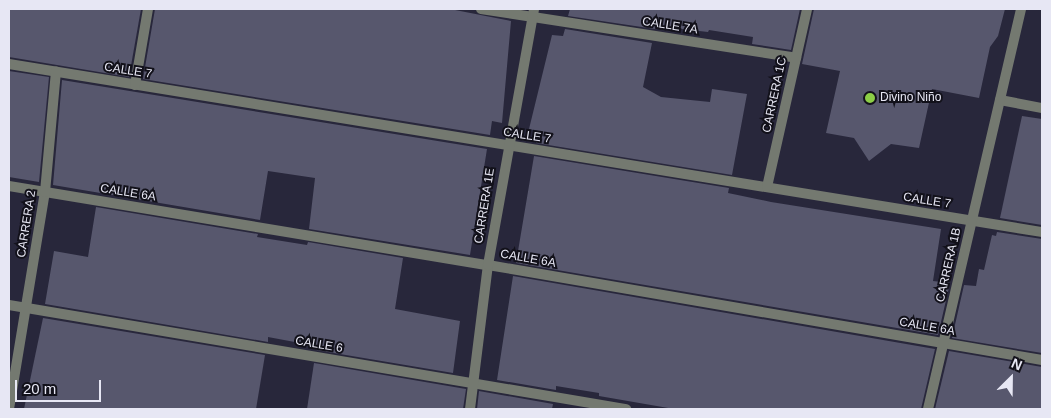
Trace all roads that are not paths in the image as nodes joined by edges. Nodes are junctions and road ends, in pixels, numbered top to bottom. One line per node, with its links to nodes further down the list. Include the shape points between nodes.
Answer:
1 (148, 9): 9 (street)
2 (481, 9): 5 (street, CALLE 7A)
3 (807, 9): 6 (street, CARRERA 1C)
4 (1021, 9): 10 (street, CARRERA 1B)
5 (533, 13): 6 (street, CALLE 7A); 12 (street, CARRERA 1E)
6 (796, 58): 14 (street, CARRERA 1C)
7 (9, 64): 8 (street, CALLE 7)
8 (56, 72): 9 (street, CALLE 7); 15 (street, CARRERA 2)
9 (135, 85): 12 (street, CALLE 7)
10 (1000, 100): 11 (street); 16 (street, CARRERA 1B)
11 (1042, 108)
12 (508, 145): 14 (street, CALLE 7); 18 (street, CARRERA 1E)
13 (9, 186): 15 (street, CALLE 6A)
14 (767, 188): 16 (street, CALLE 7)
15 (45, 192): 18 (street, CALLE 6A); 20 (street, CARRERA 2)
16 (971, 220): 17 (street, CALLE 7); 21 (street, CARRERA 1B)
17 (1042, 232)
18 (488, 265): 21 (street, CALLE 6A); 23 (street, CARRERA 1E)
19 (9, 305): 20 (street, CALLE 6)
20 (27, 308): 23 (street, CALLE 6); 24 (street, CARRERA 2)
21 (944, 343): 22 (street, CALLE 6A); 27 (street, CARRERA 1B)
22 (1042, 360)
23 (474, 383): 25 (street, CARRERA 1E); 26 (street, CALLE 6)
24 (9, 409)
25 (470, 409)
26 (626, 409)
27 (928, 409)

